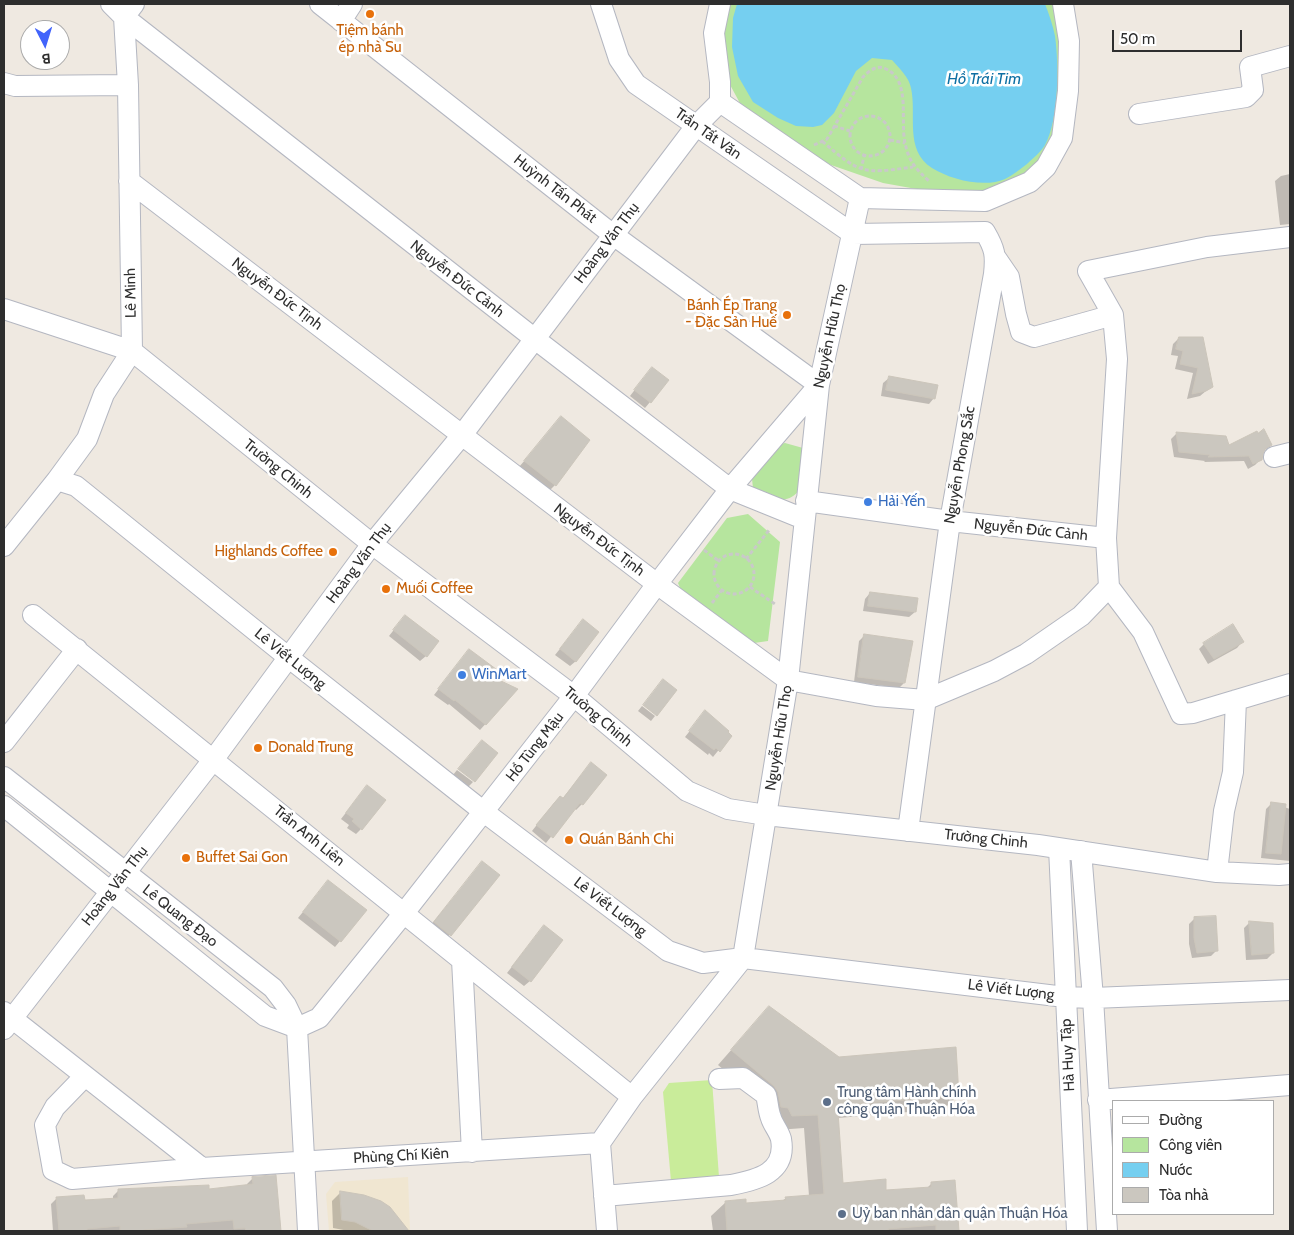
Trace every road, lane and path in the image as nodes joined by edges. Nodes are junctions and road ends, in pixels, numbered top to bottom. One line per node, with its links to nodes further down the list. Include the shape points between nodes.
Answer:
1 (320, 4): 7 (street, Huỳnh Tấn Phát)
2 (352, 4): 7 (street)
3 (602, 4): 13 (street, Trần Tất Văn, via 619,58 636,84)
4 (720, 4): 11 (street, via 714,33)
5 (1063, 4): 26 (street, via 1069,61 1062,138 1046,166 1030,182)
6 (123, 8): 10 (street, Lê Minh); 34 (street, Nguyễn Đức Cảnh)
7 (341, 20): 28 (street, Huỳnh Tấn Phát)
8 (1290, 56): 12 (street, via 1250,68 1253,90 1246,98)
9 (4, 83): 10 (street, via 15,86)
10 (128, 85): 23 (street, Lê Minh)
11 (720, 102): 13 (street, Hoàng Văn Thụ); 25 (street)
12 (1139, 114)
13 (696, 126): 28 (street, Hoàng Văn Thụ); 29 (street, Trần Tất Văn)
14 (834, 126): 15 (path); 17 (path, via 827,139); 18 (path, via 863,77 870,69 883,67 894,72 901,84)
15 (850, 131): 16 (path, via 858,119 871,116 888,126); 20 (path, via 853,148)
16 (890, 140): 18 (path); 20 (path, via 883,152)
17 (822, 141): 19 (path); 22 (path, via 846,162)
18 (905, 143): 21 (path)
19 (812, 145)
20 (864, 156): 22 (path)
21 (913, 167): 22 (path, via 877,172); 24 (path)
22 (861, 170)
23 (129, 181): 35 (street, Lê Minh); 37 (street, Nguyễn Đức Tịnh)
24 (931, 183)
25 (860, 198): 26 (street); 29 (street, Nguyễn Hữu Thọ)
26 (985, 201): 27 (street)
27 (985, 232): 29 (street); 31 (street, via 994,246)
28 (612, 234): 34 (street, Hoàng Văn Thụ); 36 (street, Huỳnh Tấn Phát)
29 (853, 234): 36 (street, Nguyễn Hữu Thọ)
30 (1290, 238): 33 (street, via 1207,247 1088,271)
31 (996, 258): 33 (street, via 1009,277 1021,332 1034,337); 41 (street, Nguyễn Phong Sắc)
32 (4, 309): 35 (street, Trường Chinh)
33 (1113, 315): 43 (street, via 1117,358)
34 (535, 340): 37 (street, Hoàng Văn Thụ); 39 (street, Nguyễn Đức Cảnh)
35 (132, 351): 38 (street, via 104,394 87,440); 44 (street, Trường Chinh)
36 (819, 385): 39 (street, Hồ Tùng Mậu); 40 (street, Nguyễn Hữu Thọ)
37 (462, 435): 44 (street, Hoàng Văn Thụ); 49 (street, Nguyễn Đức Tịnh)
38 (58, 480): 45 (street); 55 (street, Lê Viết Lượng, via 76,486)
39 (730, 489): 40 (street, Nguyễn Đức Cảnh); 49 (street, Hồ Tùng Mậu)
40 (805, 510): 41 (street, Nguyễn Đức Cảnh); 56 (street, Nguyễn Hữu Thọ)
41 (950, 521): 43 (street, Nguyễn Đức Cảnh); 59 (street, Nguyễn Phong Sắc)
42 (770, 529): 47 (path)
43 (1106, 538): 51 (street)
44 (372, 544): 55 (street, Hoàng Văn Thụ); 58 (street, Trường Chinh)
45 (4, 546)
46 (701, 548): 48 (path)
47 (746, 559): 48 (path, via 730,555); 50 (path, via 754,572)
48 (719, 561): 50 (path, via 714,573 722,590 735,594)
49 (657, 584): 56 (street, Nguyễn Đức Tịnh); 58 (street, Hồ Tùng Mậu)
50 (750, 587): 52 (path)
51 (1108, 587): 59 (street, Nguyễn Đức Tịnh, via 1081,616 1026,654); 60 (street, via 1143,632 1181,714)
52 (775, 604)
53 (34, 615): 54 (street, Trần Anh Liên)
54 (76, 650): 61 (street); 62 (street, Trần Anh Liên)
55 (288, 657): 62 (street, Hoàng Văn Thụ); 65 (street, Lê Viết Lượng)
56 (788, 680): 59 (street, Nguyễn Đức Tịnh, via 876,696); 66 (street, Nguyễn Hữu Thọ)
57 (1290, 684): 60 (street)
58 (574, 696): 65 (street, Hồ Tùng Mậu); 66 (street, Trường Chinh, via 687,791 728,809)
59 (925, 700): 67 (street, Nguyễn Phong Sắc)
60 (1236, 700): 71 (street, via 1232,772)
61 (4, 742)
62 (214, 760): 70 (street, Hoàng Văn Thụ); 74 (street, Trần Anh Liên)
63 (4, 777): 70 (street, Lê Quang Đạo)
64 (4, 806): 73 (street, Lê Quang Đạo)
65 (484, 812): 74 (street, Hồ Tùng Mậu); 75 (street, Lê Viết Lượng, via 668,951 703,963)
66 (766, 815): 67 (street, Trường Chinh); 75 (street, Nguyễn Hữu Thọ)
67 (908, 831): 68 (street, Trường Chinh)
68 (1059, 848): 69 (street, Trường Chinh); 78 (street, Hà Huy Tập)
69 (1081, 851): 71 (street, Trường Chinh); 79 (street, Hà Huy Tập)
70 (126, 872): 73 (street, Hoàng Văn Thụ); 81 (street, Lê Quang Đạo, via 273,988)
71 (1216, 872): 72 (street, Trường Chinh)
72 (1290, 874)
73 (111, 891): 80 (street, Hoàng Văn Thụ); 81 (street, Lê Quang Đạo, via 265,1016)
74 (404, 913): 76 (street, Trần Anh Liên); 81 (street, Hồ Tùng Mậu, via 319,1018)
75 (743, 958): 78 (street, Lê Viết Lượng); 85 (street, Nguyễn Hữu Thọ)
76 (462, 960): 85 (street, Trần Anh Liên); 88 (street)
77 (1290, 990): 79 (street, Lê Viết Lượng)
78 (1065, 997): 79 (street, Lê Viết Lượng); 94 (street, Hà Huy Tập)
79 (1092, 998): 86 (street, Hà Huy Tập)
80 (7, 1020): 82 (street)
81 (297, 1028): 89 (street, Lê Quang Đạo)
82 (85, 1076): 90 (street); 90 (street, Phùng Chí Kiên, via 55,1107 45,1125 53,1170 72,1179)
83 (719, 1078): 91 (street, via 743,1078 766,1095 770,1117 781,1139 782,1153 774,1169 751,1181 731,1185)
84 (1290, 1085): 86 (street)
85 (632, 1097): 87 (street, Nguyễn Hữu Thọ)
86 (1098, 1100): 95 (street, Hà Huy Tập)
87 (600, 1143): 88 (street, Phùng Chí Kiên); 91 (street)
88 (472, 1152): 89 (street, Phùng Chí Kiên)
89 (304, 1162): 90 (street, Phùng Chí Kiên); 92 (street, Lê Quang Đạo)
90 (202, 1168)
91 (604, 1196): 93 (street)
92 (308, 1231)
93 (607, 1231)
94 (1077, 1231)
95 (1107, 1231)

